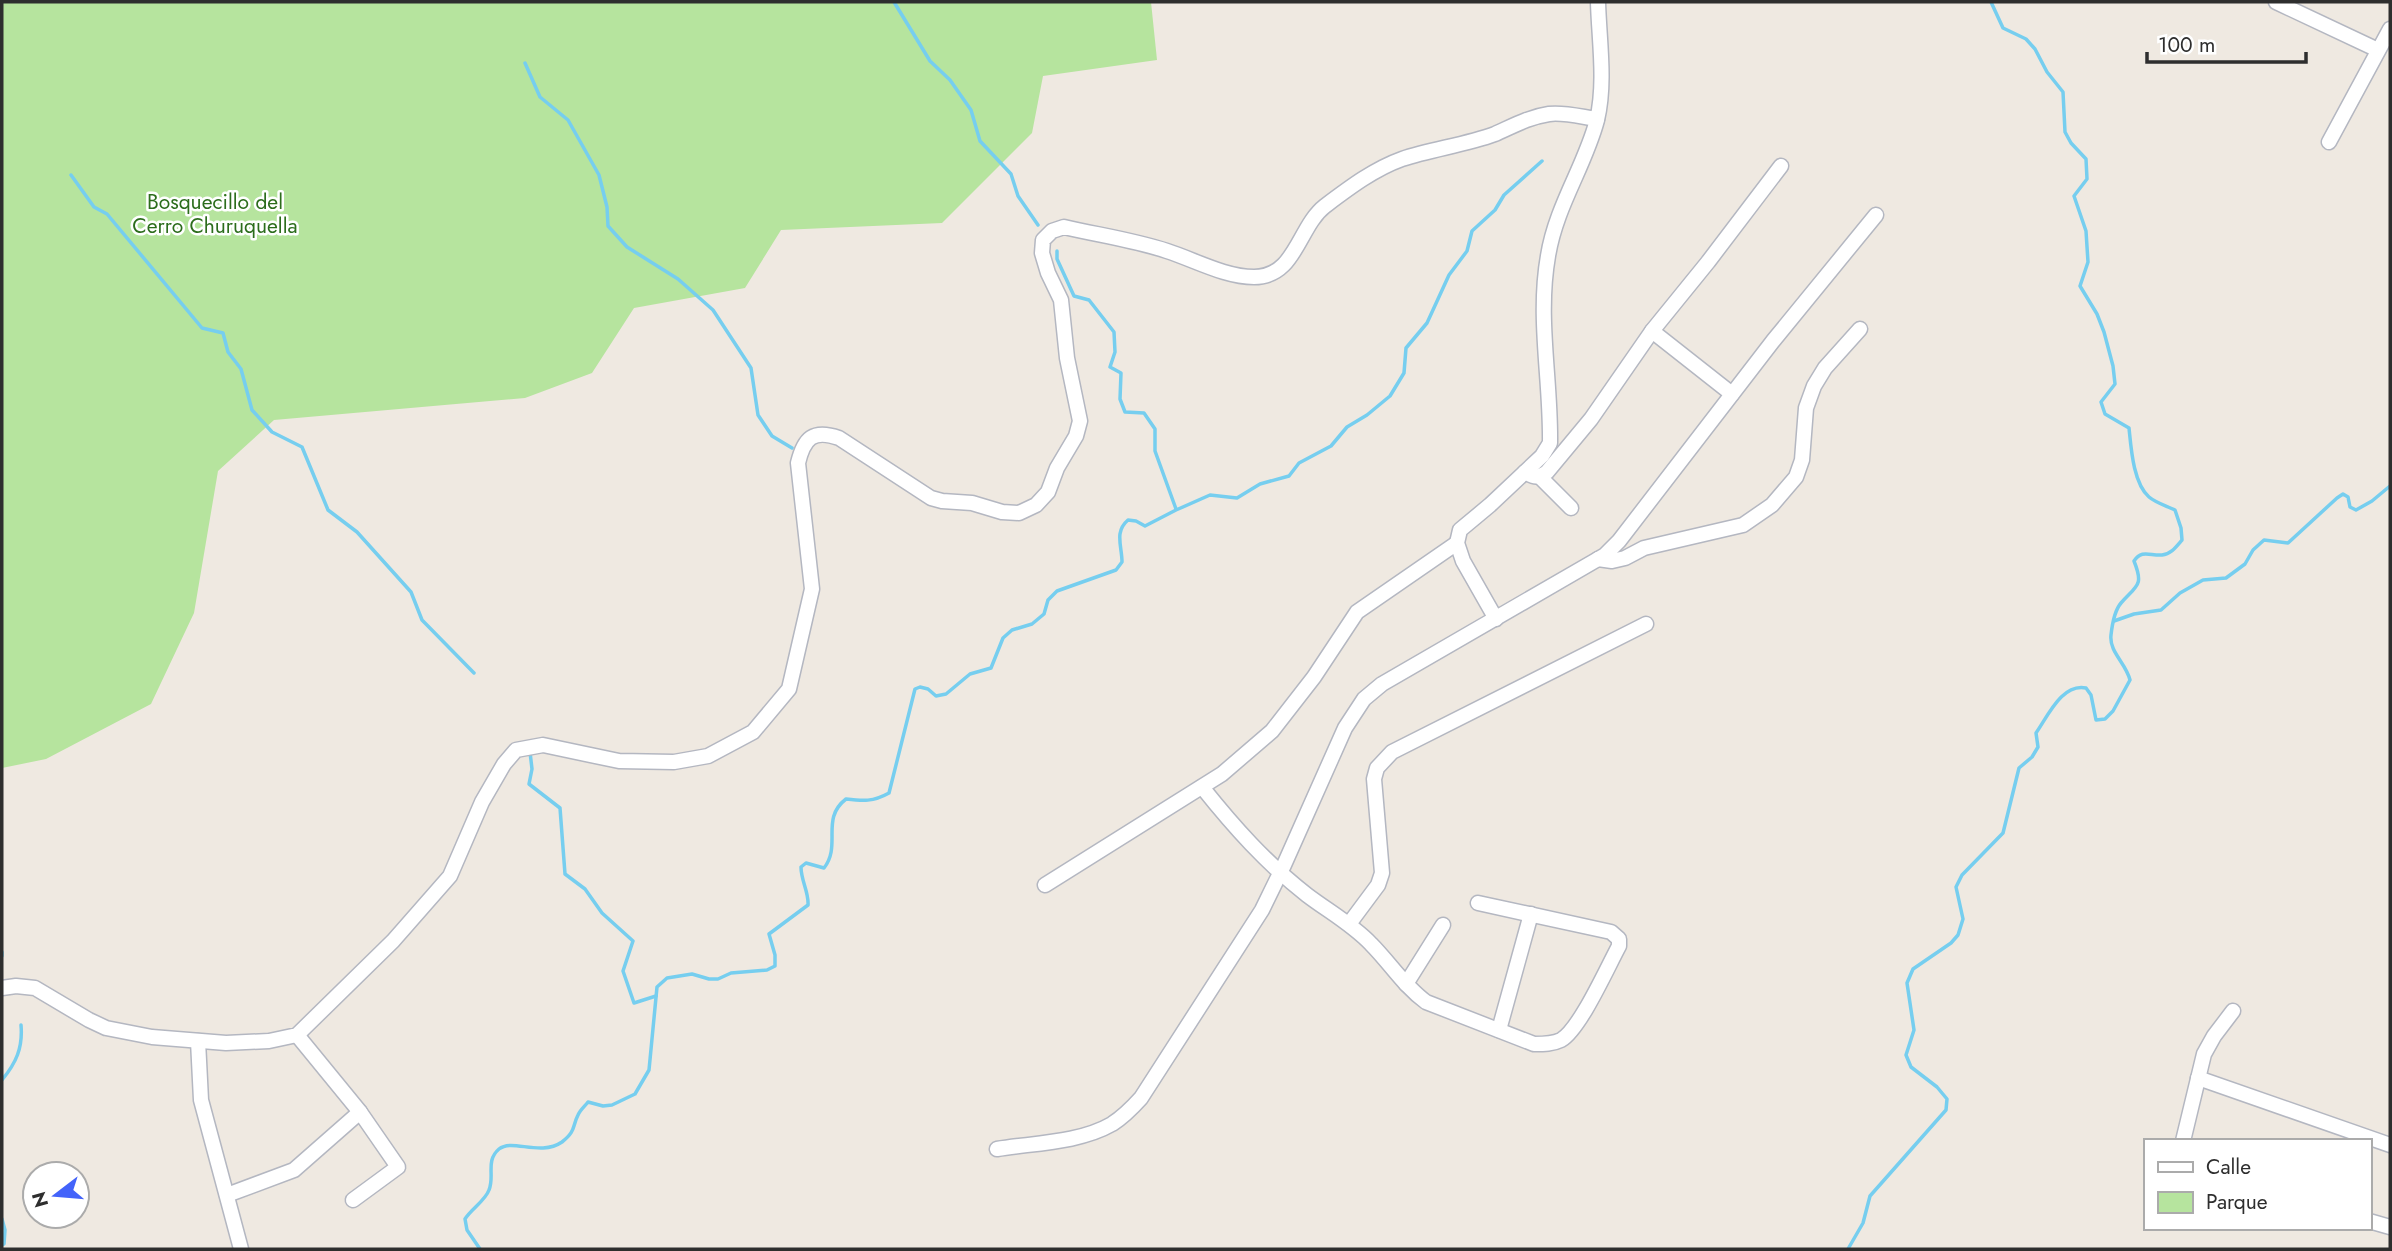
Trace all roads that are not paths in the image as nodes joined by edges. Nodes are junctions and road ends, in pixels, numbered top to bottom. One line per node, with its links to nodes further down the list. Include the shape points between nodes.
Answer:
1 (1598, 2): 5 (street, via 1601,89)
2 (2277, 2): 4 (street)
3 (2390, 29): 4 (street)
4 (2378, 50): 6 (street)
5 (1597, 119): 12 (street, via 1555,222 1543,313 1550,443); 30 (street, via 1552,114 1536,117 1384,166 1323,207 1293,255 1272,274 1231,274 1166,250 1064,227 1052,231 1043,240 1042,253 1061,300 1080,422 1048,492 1036,505 1019,513 942,502 839,438 813,436 802,445 798,463 812,589 805,628 789,689 753,732 708,755 674,762 619,761 543,745 516,750 482,802 450,876 393,941)
6 (2329, 142)
7 (1781, 166): 10 (street)
8 (1876, 215): 11 (street)
9 (1860, 329): 16 (street, via 1814,386 1806,408 1802,460 1796,477 1773,505 1744,525 1644,548 1625,558)
10 (1652, 331): 11 (street); 13 (street, via 1591,419)
11 (1732, 394): 16 (street, via 1619,541)
12 (1525, 472): 13 (street); 15 (street, via 1460,530)
13 (1540, 477): 14 (street)
14 (1571, 508)
15 (1457, 543): 17 (street); 19 (street, via 1357,612 1272,731)
16 (1598, 559): 17 (street)
17 (1496, 619): 20 (street, via 1364,699 1345,728)
18 (1646, 624): 24 (street, via 1392,752 1377,768 1374,779 1382,873)
19 (1202, 787): 20 (street, via 1254,849); 21 (street)
20 (1281, 872): 24 (street); 36 (street, via 1262,910 1127,1113 1079,1136)
21 (1045, 885)
22 (1478, 902): 23 (street)
23 (1531, 914): 29 (street); 29 (street, via 1611,932 1619,946 1576,1025 1563,1039 1534,1044)
24 (1349, 925): 26 (street)
25 (1443, 925): 26 (street)
26 (1406, 984): 29 (street, via 1426,1002)
27 (2, 988): 31 (street, via 35,988 106,1028)
28 (2233, 1011): 32 (street, via 2204,1054)
29 (1499, 1030)
30 (297, 1035): 31 (street, via 269,1041); 33 (street)
31 (198, 1041): 37 (street, via 201,1100)
32 (2198, 1078): 34 (street); 35 (street)
33 (360, 1112): 37 (street, via 294,1170); 38 (street, via 398,1167)
34 (2183, 1139)
35 (2390, 1145)
36 (997, 1149)
37 (227, 1195): 41 (street)
38 (353, 1200)
39 (2371, 1222): 40 (street)
40 (2390, 1227)
41 (241, 1249)

